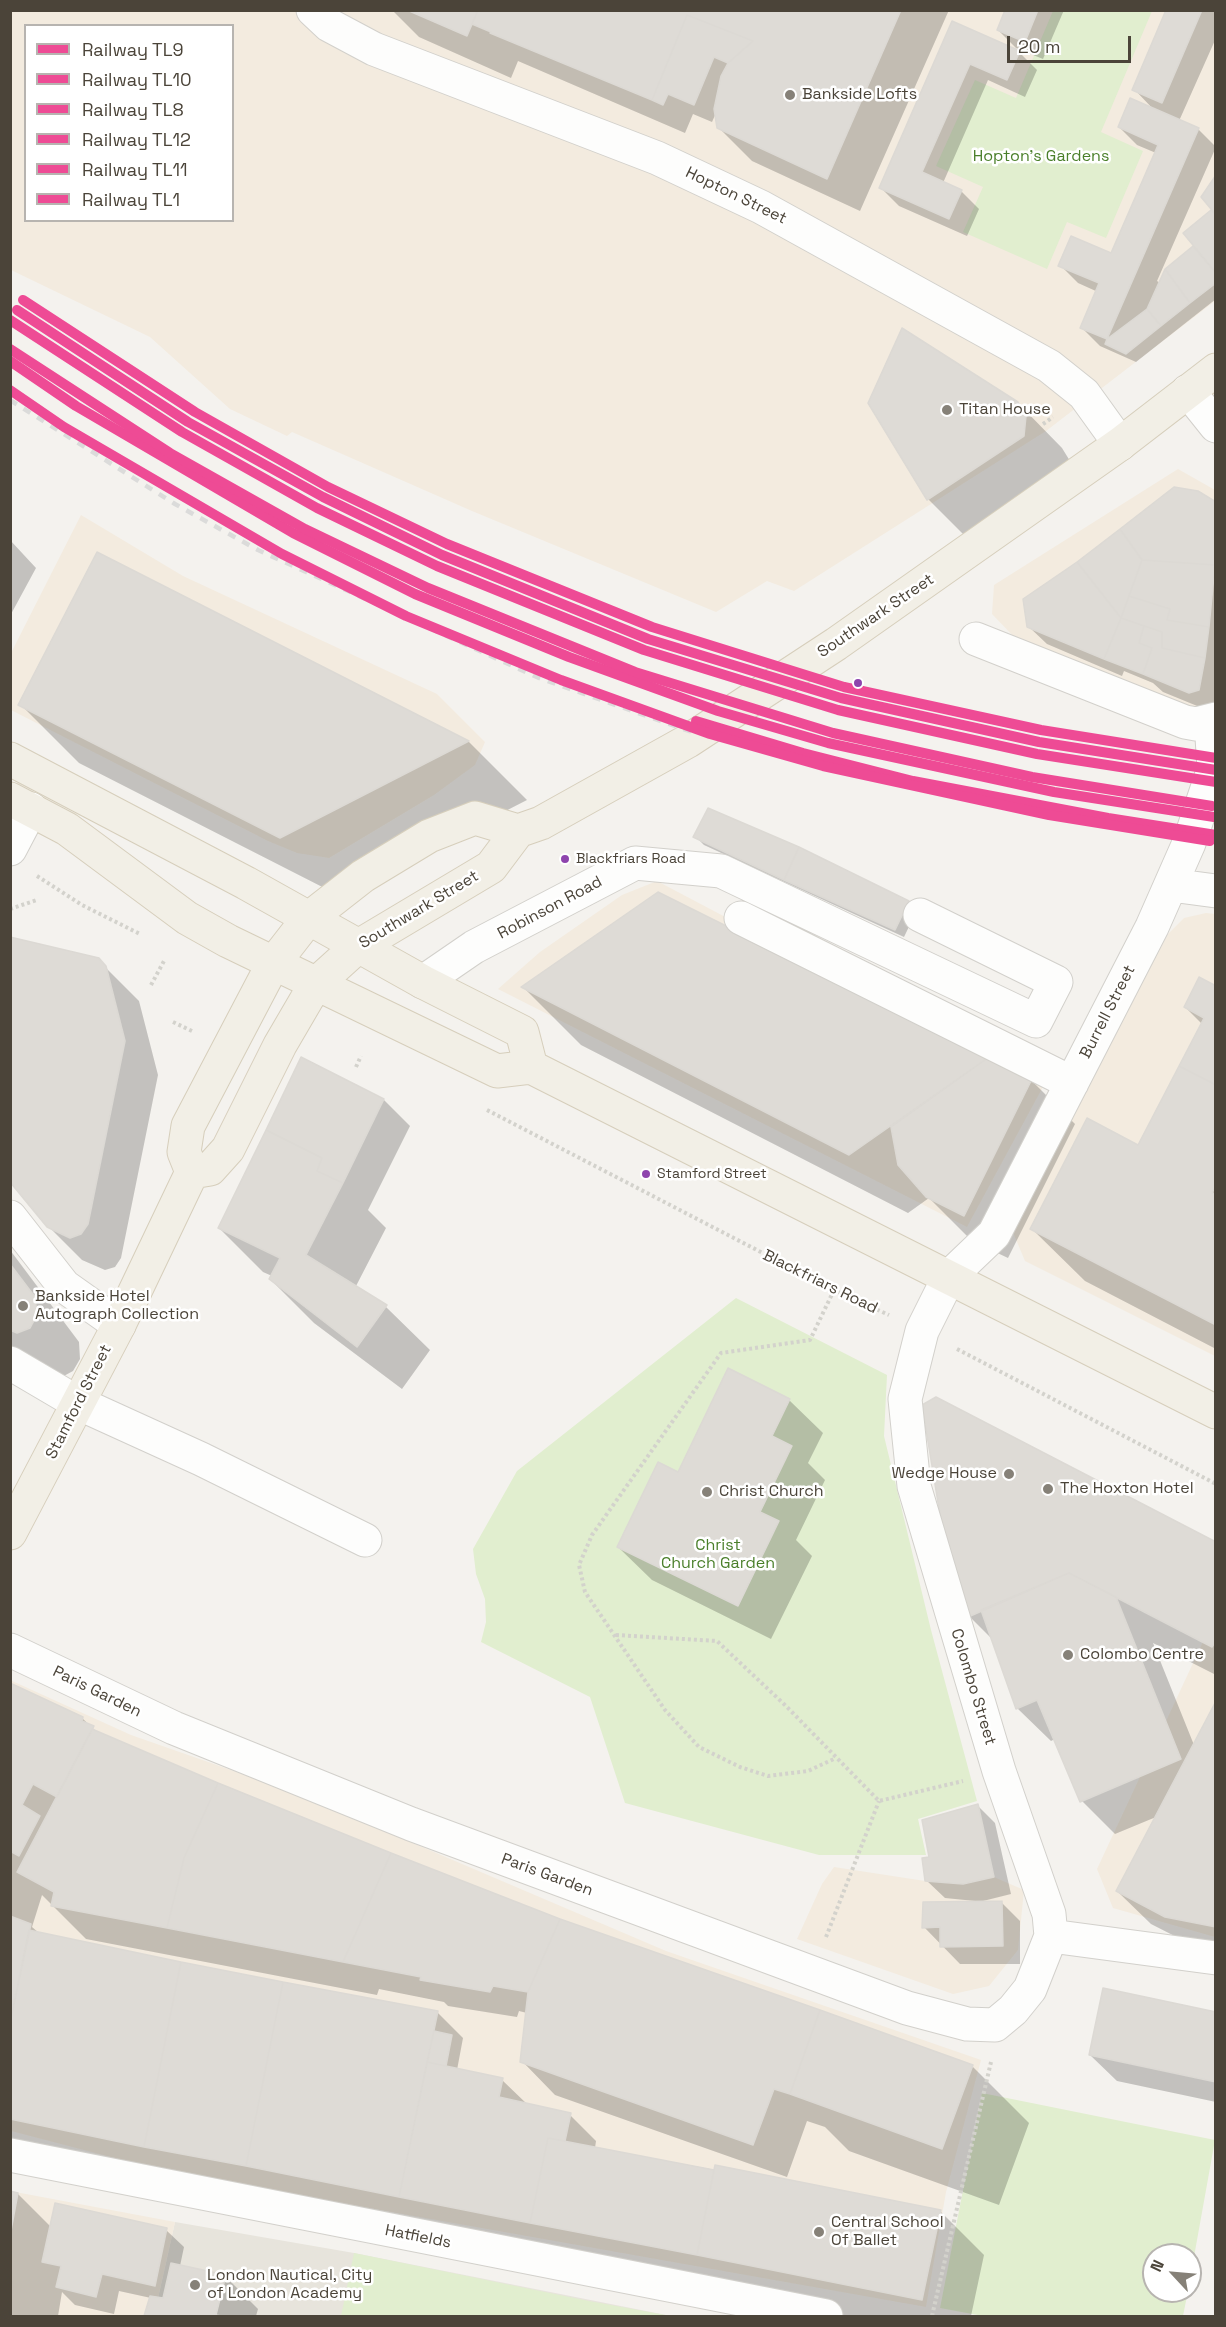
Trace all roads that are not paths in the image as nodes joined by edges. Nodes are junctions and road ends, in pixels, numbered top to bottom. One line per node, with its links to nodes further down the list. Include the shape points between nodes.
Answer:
1 (313, 10): 5 (street, Hopton Street, via 329,26 374,49 657,158 761,207 1049,366 1084,394)
2 (1215, 370): 3 (main road, Southwark Street)
3 (1188, 391): 4 (street); 5 (main road, Southwark Street)
4 (1215, 426)
5 (1120, 444): 10 (main road, Southwark Street, via 889,608 688,741 541,823)
6 (976, 639): 7 (street, Burrell Street, via 1185,722)
7 (1213, 720): 12 (street, Burrell Street, via 1214,768)
8 (10, 759): 16 (main road)
9 (21, 804): 11 (street); 18 (main road, via 67,829 187,918)
10 (518, 831): 16 (main road, via 475,818 429,836 363,876); 17 (main road, Southwark Street, via 491,867)
11 (10, 849)
12 (1171, 885): 13 (street); 22 (street, Burrell Street)
13 (1215, 891)
14 (920, 915): 19 (street, Robinson Road, via 1056,982 1036,1021 721,871 635,863 474,947)
15 (741, 918): 22 (street)
16 (308, 919): 17 (main road); 18 (main road)
17 (357, 947): 19 (main road); 20 (main road, Southwark Street)
18 (273, 964): 20 (main road); 23 (main road, via 188,1126 184,1152)
19 (423, 982): 21 (main road, via 522,1032)
20 (315, 985): 21 (main road, via 497,1071); 23 (main road, via 228,1149 210,1169)
21 (531, 1067): 25 (main road)
22 (1072, 1083): 25 (street, Burrell Street, via 994,1234)
23 (192, 1172): 26 (main road, Stamford Street)
24 (10, 1217): 26 (street, via 64,1286)
25 (949, 1277): 29 (main road); 33 (street, Colombo Street, via 922,1331 905,1399 914,1486 999,1771 1049,1914)
26 (119, 1325): 28 (main road, Stamford Street)
27 (10, 1363): 28 (street)
28 (78, 1403): 30 (main road, Stamford Street); 31 (street)
29 (1215, 1412)
30 (10, 1533)
31 (365, 1540)
32 (10, 1650): 33 (street, Paris Garden, via 174,1728 389,1816 811,1974 946,2020 995,2025 1030,1989)
33 (1051, 1936): 34 (street)
34 (1215, 1958)
35 (10, 2155): 36 (street, Hatfields)
36 (826, 2316)

